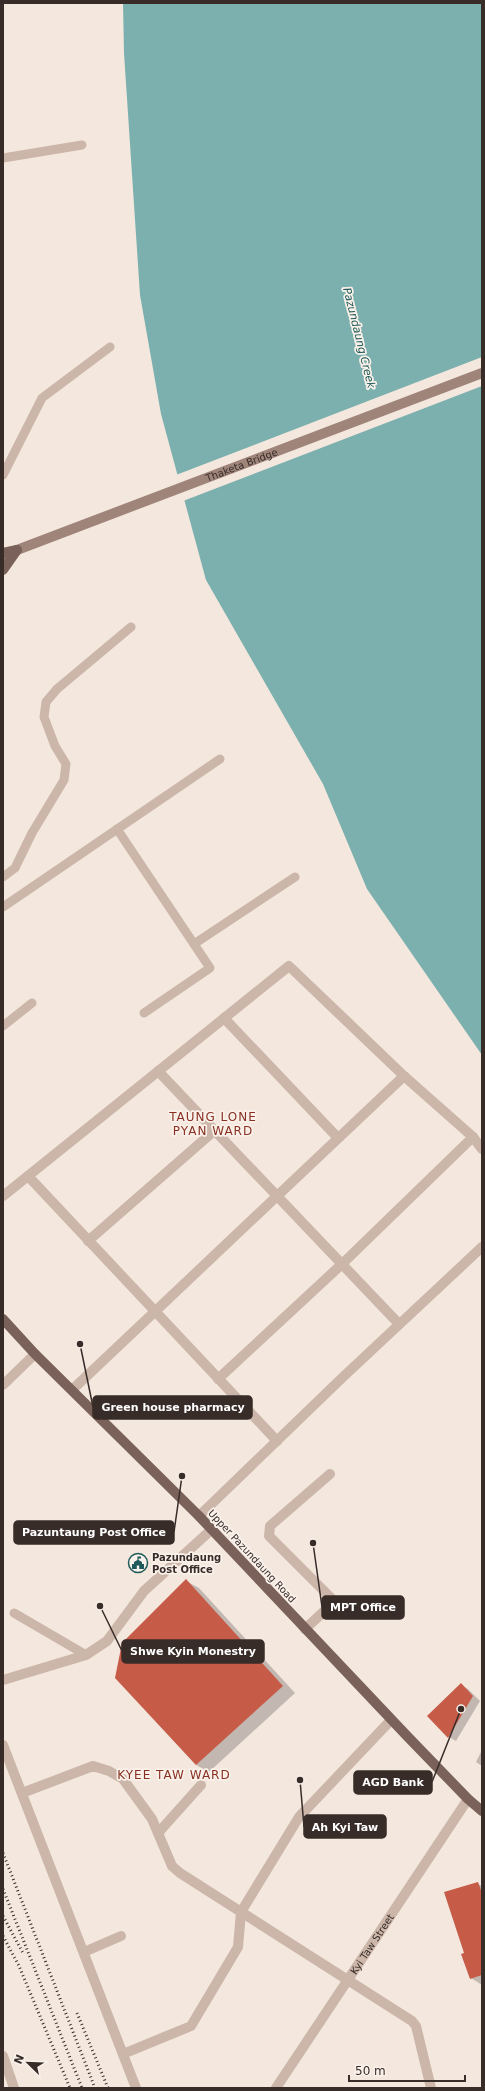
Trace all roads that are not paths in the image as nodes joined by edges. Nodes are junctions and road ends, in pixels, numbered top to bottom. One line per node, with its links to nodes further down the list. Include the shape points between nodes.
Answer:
1 (82, 145): 2 (lane)
2 (3, 158)
3 (110, 347): 5 (lane, via 42,398)
4 (482, 373): 6 (main road, Thaketa Bridge)
5 (3, 475)
6 (17, 550): 7 (main road); 8 (main road, Thaketa Bridge); 9 (main road)
7 (3, 553)
8 (3, 561)
9 (3, 570)
10 (131, 627): 13 (lane, via 57,689 46,702 44,717 54,746 66,764 64,780 32,833 15,868)
11 (220, 759): 12 (lane)
12 (117, 828): 15 (lane); 16 (lane)
13 (3, 877)
14 (295, 877): 16 (lane)
15 (3, 907)
16 (194, 944): 18 (lane, via 210,968)
17 (32, 1002): 20 (lane)
18 (144, 1013)
19 (224, 1018): 21 (street); 22 (street, via 289,966); 25 (street)
20 (3, 1026)
21 (158, 1071): 23 (street); 27 (street)
22 (404, 1076): 24 (street); 25 (street)
23 (214, 1130): 29 (street); 30 (street)
24 (473, 1137): 26 (street); 32 (street)
25 (338, 1138): 29 (street)
26 (482, 1149)
27 (28, 1176): 28 (street); 30 (street)
28 (3, 1196)
29 (277, 1196): 32 (street); 33 (street)
30 (88, 1241): 33 (street)
31 (482, 1246): 35 (street)
32 (342, 1264): 35 (street); 37 (street)
33 (155, 1312): 37 (street); 39 (street)
34 (3, 1319): 36 (main road, Upper Pazundaung Road)
35 (399, 1324): 40 (street)
36 (35, 1354): 38 (street); 39 (main road, Upper Pazundaung Road)
37 (218, 1379): 40 (street)
38 (3, 1385)
39 (72, 1389): 42 (main road, Upper Pazundaung Road)
40 (277, 1441): 42 (street)
41 (330, 1474): 45 (street, via 270,1526 269,1536 332,1599 333,1604)
42 (199, 1516): 43 (main road, Upper Pazundaung Road)
43 (211, 1530): 45 (main road, Upper Pazundaung Road); 46 (street, via 144,1591 107,1641)
44 (14, 1613): 46 (lane)
45 (305, 1629): 48 (main road, Upper Pazundaung Road)
46 (86, 1655): 47 (street)
47 (3, 1680)
48 (391, 1720): 52 (main road, Upper Pazundaung Road); 55 (street, via 299,1817)
49 (3, 1745): 51 (street)
50 (201, 1785): 54 (street)
51 (22, 1793): 54 (street, via 93,1766 109,1771 123,1780 152,1819); 57 (street)
52 (468, 1799): 53 (main road, Upper Pazundaung Road); 58 (street, Kyi Taw Street)
53 (482, 1811)
54 (158, 1833): 55 (street, via 172,1866)
55 (241, 1912): 58 (street); 59 (street, via 238,1947 191,2026)
56 (121, 1936): 57 (street)
57 (84, 1952): 59 (street)
58 (348, 1979): 63 (street, Kyi Taw Street); 64 (street, via 416,2026)
59 (123, 2054): 62 (street)
60 (3, 2056): 61 (street)
61 (14, 2088)
62 (136, 2088)
63 (276, 2088)
64 (432, 2088)

